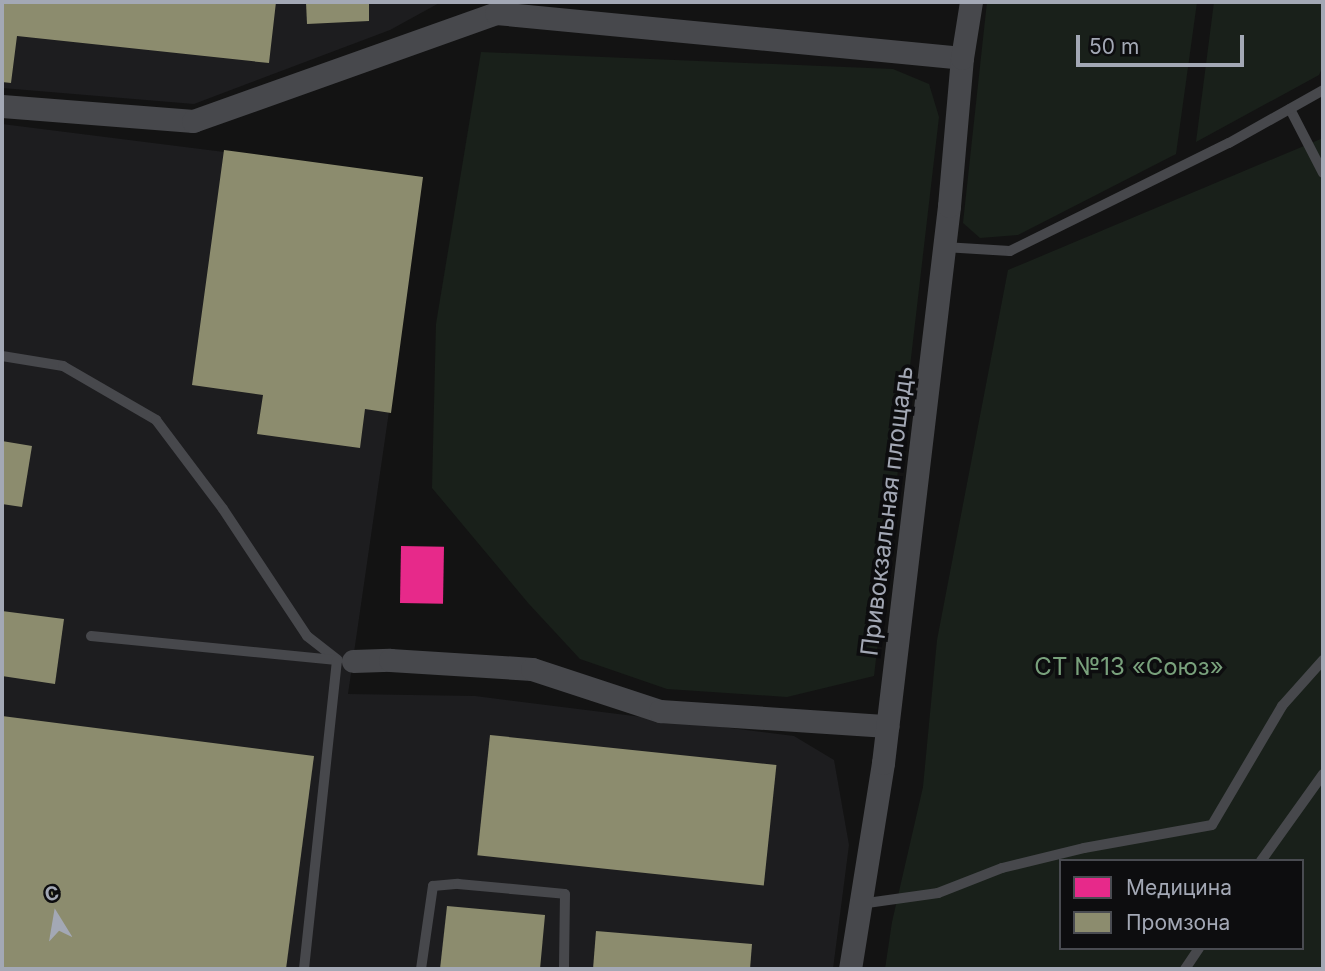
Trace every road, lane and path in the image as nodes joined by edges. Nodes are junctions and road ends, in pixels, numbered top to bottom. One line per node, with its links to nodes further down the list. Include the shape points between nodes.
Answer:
1 (971, 2): 2 (street, Привокзальная площадь)
2 (962, 58): 4 (street, via 496,13 193,121); 7 (street, Привокзальная площадь)
3 (1323, 90): 5 (lane)
4 (2, 106)
5 (1290, 108): 6 (lane); 7 (lane, via 1010,251)
6 (1323, 173)
7 (944, 247): 12 (street, Привокзальная площадь)
8 (2, 356): 11 (lane, via 63,366 156,419 223,509 307,636)
9 (91, 636): 11 (lane)
10 (1323, 660): 15 (lane, via 1282,706 1212,825 1002,868 938,893)
11 (345, 661): 12 (street, via 532,669 660,711); 17 (lane)
12 (888, 726): 15 (street, Привокзальная площадь)
13 (1323, 774): 14 (lane)
14 (1262, 859)
15 (860, 904): 20 (street, Привокзальная площадь)
16 (1198, 950): 21 (lane)
17 (304, 969)
18 (421, 969): 19 (lane, via 433,886 458,884 565,894)
19 (564, 969)
20 (850, 969)
21 (1185, 969)

